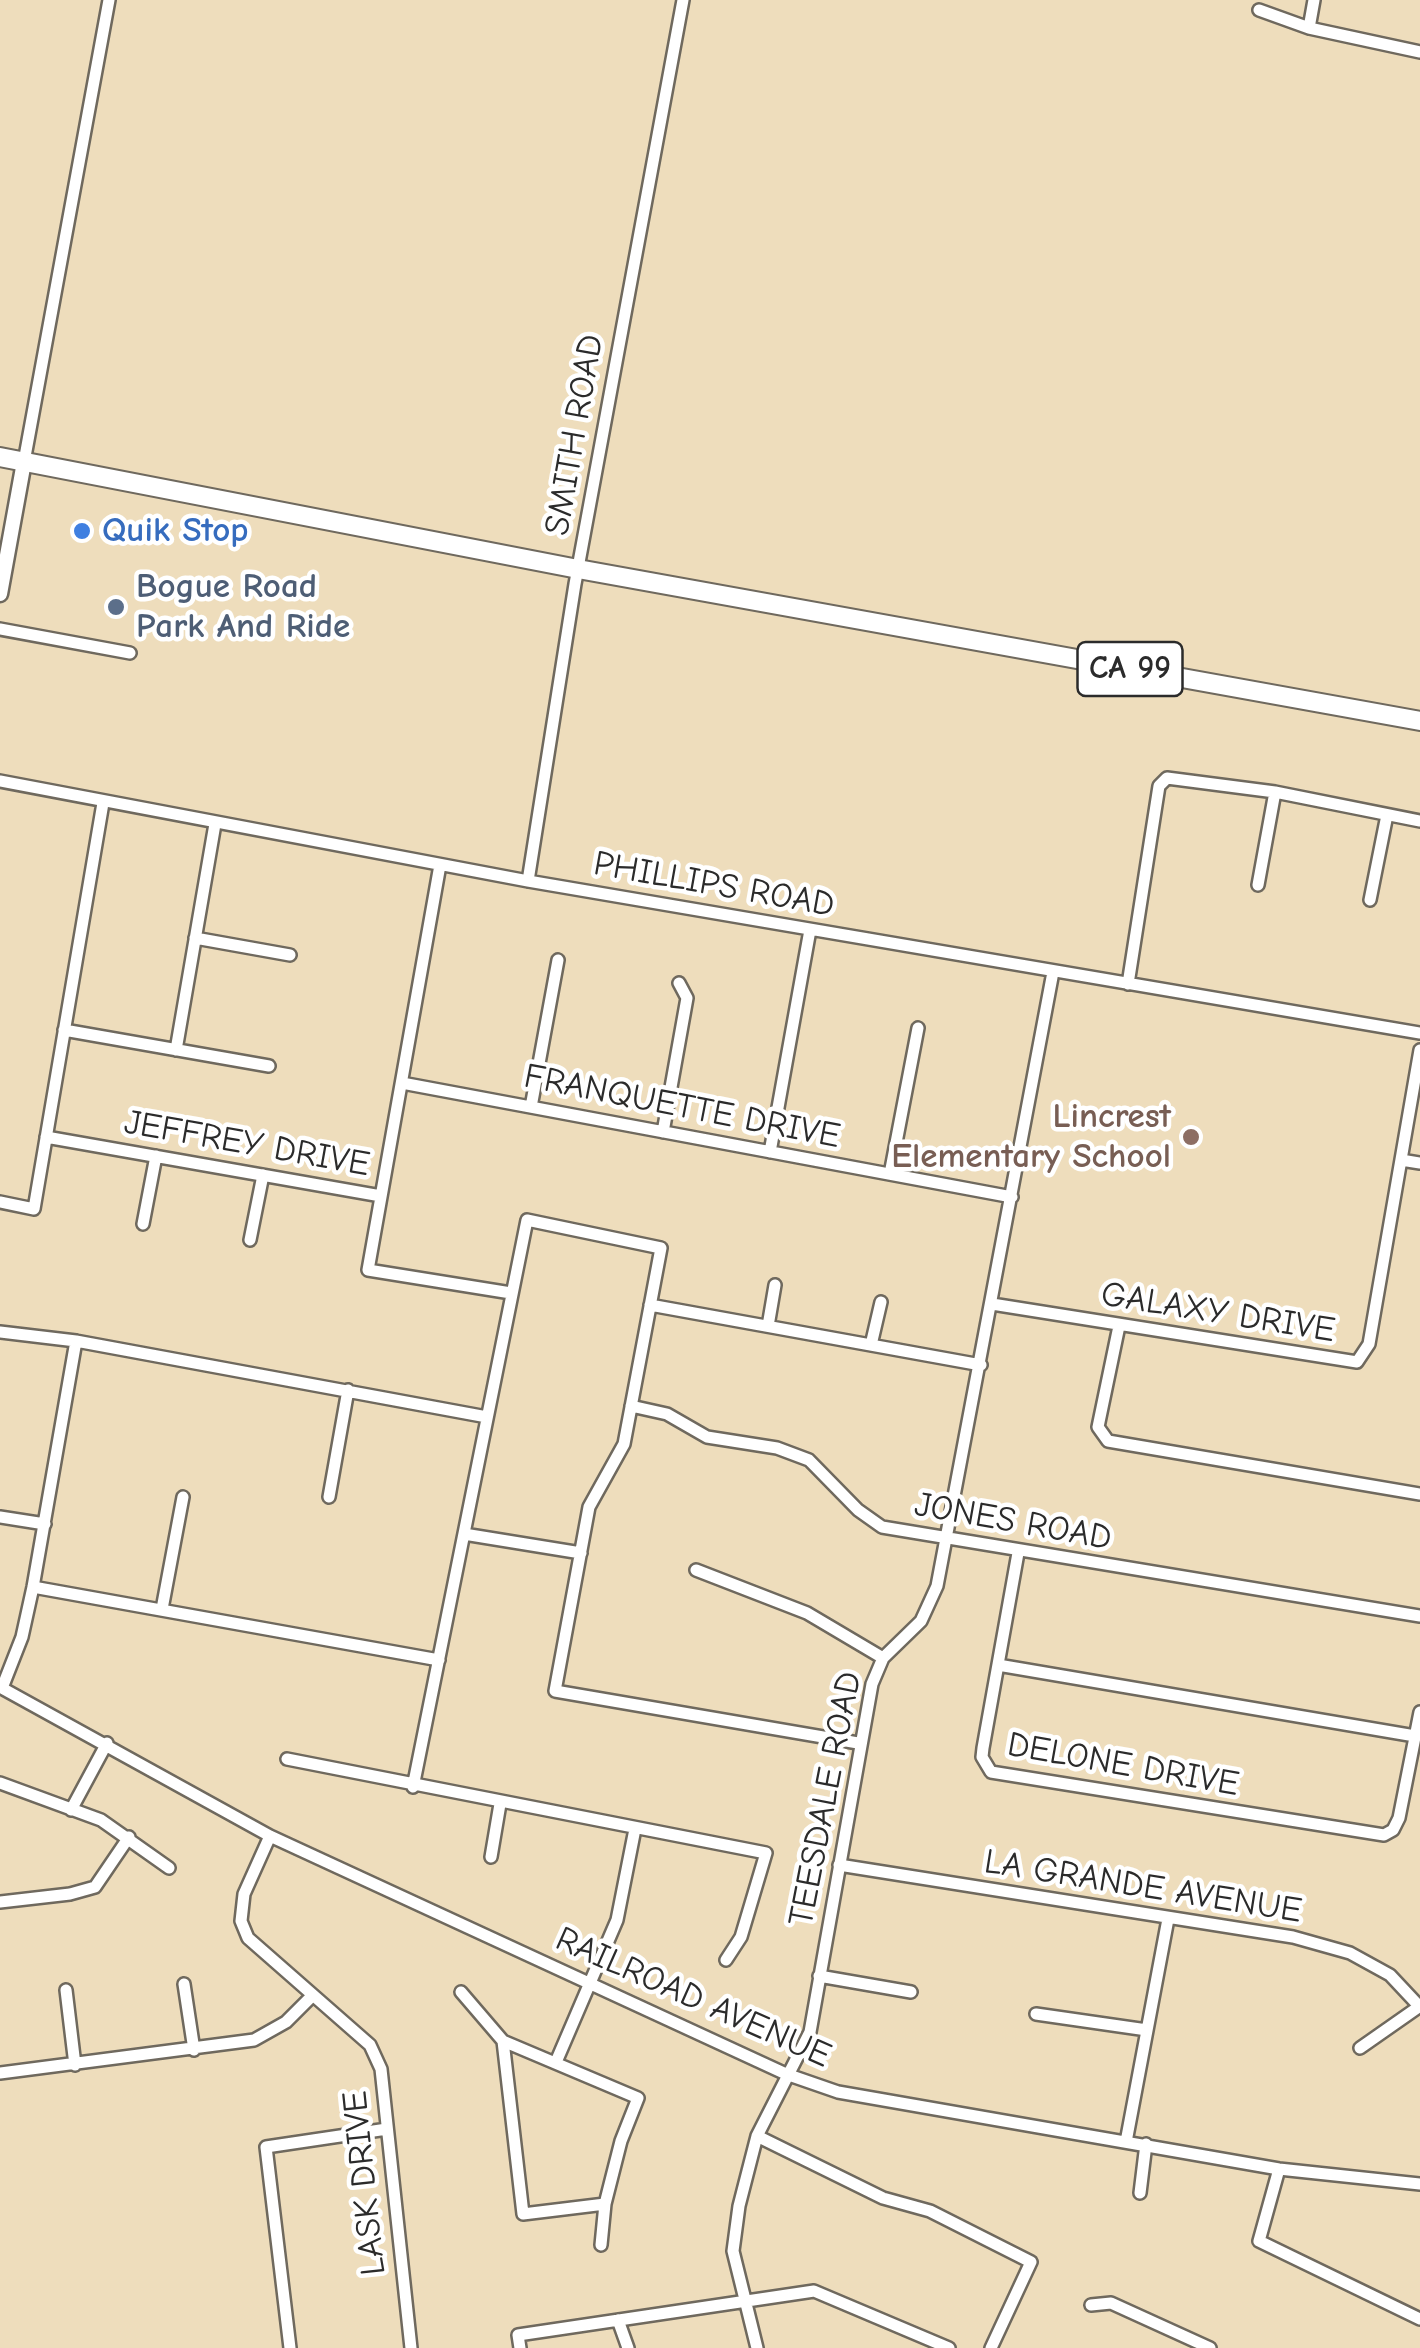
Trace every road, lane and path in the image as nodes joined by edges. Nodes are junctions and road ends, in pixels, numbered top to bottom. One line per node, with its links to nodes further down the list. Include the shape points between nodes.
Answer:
1 (108, 0): 8 (street)
2 (683, 0): 9 (street, SMITH ROAD)
3 (1314, 0): 5 (street)
4 (1259, 10): 5 (street)
5 (1309, 28): 6 (street)
6 (1420, 52)
7 (0, 457): 8 (highway, CA 99)
8 (24, 462): 9 (highway, CA 99); 10 (main road)
9 (578, 568): 13 (highway, CA 99); 21 (street, SMITH ROAD)
10 (0, 594)
11 (0, 629): 12 (street)
12 (130, 652)
13 (1420, 721)
14 (0, 781): 16 (street, PHILLIPS ROAD)
15 (1275, 792): 17 (street); 22 (street); 30 (street, via 1176,776 1159,786)
16 (102, 803): 19 (street, PHILLIPS ROAD); 32 (street)
17 (1387, 815): 18 (street); 23 (street)
18 (1420, 821)
19 (214, 824): 20 (street, PHILLIPS ROAD); 25 (street)
20 (440, 865): 21 (street, PHILLIPS ROAD); 37 (street)
21 (528, 881): 24 (street, PHILLIPS ROAD)
22 (1258, 885)
23 (1370, 900)
24 (810, 930): 28 (street, PHILLIPS ROAD); 41 (street)
25 (195, 938): 26 (street); 34 (street)
26 (290, 955)
27 (558, 960): 38 (street)
28 (1053, 972): 30 (street, PHILLIPS ROAD); 48 (street, TEESDALE ROAD)
29 (680, 984): 39 (street, via 687,998)
30 (1128, 984): 33 (street, PHILLIPS ROAD)
31 (918, 1028): 45 (street)
32 (64, 1030): 34 (street); 40 (street)
33 (1420, 1033)
34 (176, 1050): 36 (street)
35 (1420, 1050): 43 (street, GALAXY DRIVE)
36 (269, 1066)
37 (402, 1083): 38 (street, FRANQUETTE DRIVE); 47 (street)
38 (531, 1107): 39 (street, FRANQUETTE DRIVE)
39 (662, 1132): 41 (street, FRANQUETTE DRIVE)
40 (46, 1137): 42 (street, JEFFREY DRIVE); 49 (street, via 34,1209)
41 (770, 1152): 45 (street, FRANQUETTE DRIVE)
42 (156, 1156): 46 (street, JEFFREY DRIVE); 50 (street)
43 (1401, 1160): 44 (street); 58 (street, GALAXY DRIVE, via 1369,1344 1357,1362)
44 (1420, 1163)
45 (890, 1174): 48 (street, FRANQUETTE DRIVE)
46 (263, 1175): 47 (street, JEFFREY DRIVE); 51 (street)
47 (382, 1196): 53 (street, JEFFREY DRIVE, via 368,1270)
48 (1012, 1197): 55 (street, TEESDALE ROAD)
49 (0, 1202)
50 (143, 1224)
51 (250, 1240)
52 (774, 1285): 57 (street)
53 (512, 1293): 56 (street, via 528,1220 661,1248); 65 (street)
54 (881, 1302): 61 (street)
55 (992, 1304): 58 (street, GALAXY DRIVE); 62 (street, TEESDALE ROAD)
56 (650, 1305): 57 (street); 64 (street)
57 (768, 1326): 61 (street)
58 (1119, 1326): 66 (street, via 1098,1427 1108,1440)
59 (0, 1332): 60 (street)
60 (76, 1340): 63 (street); 70 (street)
61 (872, 1345): 62 (street)
62 (981, 1365): 72 (street, TEESDALE ROAD)
63 (348, 1390): 65 (street); 68 (street)
64 (631, 1406): 72 (street, JONES ROAD, via 667,1414 707,1437 809,1460 882,1527); 73 (street, via 624,1444 590,1507)
65 (487, 1417): 71 (street)
66 (1420, 1494)
67 (183, 1497): 77 (street)
68 (329, 1497)
69 (0, 1517): 70 (street)
70 (45, 1524): 76 (street)
71 (464, 1534): 73 (street); 80 (street)
72 (948, 1542): 74 (street, JONES ROAD); 79 (street, TEESDALE ROAD, via 921,1621)
73 (581, 1553): 86 (street, via 555,1692)
74 (1018, 1553): 78 (street, JONES ROAD); 81 (street, DELONE DRIVE)
75 (696, 1570): 79 (street, via 807,1613)
76 (33, 1587): 77 (street); 82 (street)
77 (162, 1609): 80 (street)
78 (1420, 1616)
79 (883, 1658): 86 (street, TEESDALE ROAD)
80 (439, 1660): 89 (street)
81 (998, 1665): 84 (street); 84 (street, DELONE DRIVE, via 983,1748 991,1772 1372,1836 1389,1833 1399,1818)
82 (1, 1687): 85 (street, RAILROAD AVENUE)
83 (1420, 1712): 84 (street)
84 (1415, 1736)
85 (108, 1743): 91 (street); 93 (street, RAILROAD AVENUE)
86 (858, 1743): 96 (street, TEESDALE ROAD)
87 (287, 1759): 89 (street)
88 (0, 1784): 91 (street)
89 (413, 1787): 90 (street)
90 (500, 1804): 92 (street); 95 (street)
91 (71, 1810): 94 (street)
92 (635, 1828): 100 (street, via 766,1853 741,1937); 102 (street, via 617,1920)
93 (270, 1836): 102 (street, RAILROAD AVENUE); 107 (street, LASK DRIVE, via 244,1894 241,1921 248,1938)
94 (129, 1837): 97 (street); 98 (street, via 95,1886)
95 (491, 1857)
96 (838, 1865): 99 (street, LA GRANDE AVENUE); 101 (street, TEESDALE ROAD)
97 (169, 1868)
98 (0, 1902)
99 (1168, 1920): 108 (street, LA GRANDE AVENUE, via 1293,1936 1350,1953 1390,1975); 110 (street)
100 (726, 1960)
101 (819, 1976): 106 (street); 117 (street, TEESDALE ROAD, via 810,2032)
102 (590, 1983): 114 (street); 117 (street, RAILROAD AVENUE)
103 (184, 1984): 113 (street)
104 (66, 1990): 115 (street)
105 (461, 1992): 111 (street)
106 (911, 1992)
107 (313, 1996): 113 (street, via 254,2040); 118 (street, LASK DRIVE, via 370,2045 381,2070)
108 (1420, 2006): 112 (street)
109 (1036, 2014): 110 (street)
110 (1146, 2030): 120 (street)
111 (502, 2041): 114 (street); 125 (street, via 523,2214)
112 (1360, 2048)
113 (194, 2050): 115 (street)
114 (556, 2062): 125 (street, via 638,2098)
115 (75, 2064): 116 (street)
116 (0, 2074)
117 (786, 2074): 119 (street, TEESDALE ROAD); 120 (street, RAILROAD AVENUE, via 838,2092)
118 (387, 2129): 132 (street, via 266,2147); 133 (street, LASK DRIVE)
119 (757, 2136): 127 (street, TEESDALE ROAD, via 734,2251); 137 (street, via 1031,2262)
120 (1126, 2142): 121 (street, RAILROAD AVENUE)
121 (1146, 2144): 122 (street, RAILROAD AVENUE); 124 (street)
122 (1280, 2169): 123 (street, RAILROAD AVENUE); 129 (street, via 1260,2241)
123 (1420, 2184)
124 (1140, 2194)
125 (605, 2204): 126 (street)
126 (601, 2245)
127 (744, 2302): 130 (street); 135 (street, TEESDALE ROAD); 136 (street, via 814,2292)
128 (1091, 2305): 138 (street, via 1110,2304)
129 (1420, 2319)
130 (618, 2320): 131 (street); 134 (street)
131 (519, 2341)
132 (290, 2348)
133 (410, 2348)
134 (628, 2348)
135 (756, 2348)
136 (949, 2348)
137 (991, 2348)
138 (1210, 2348)

